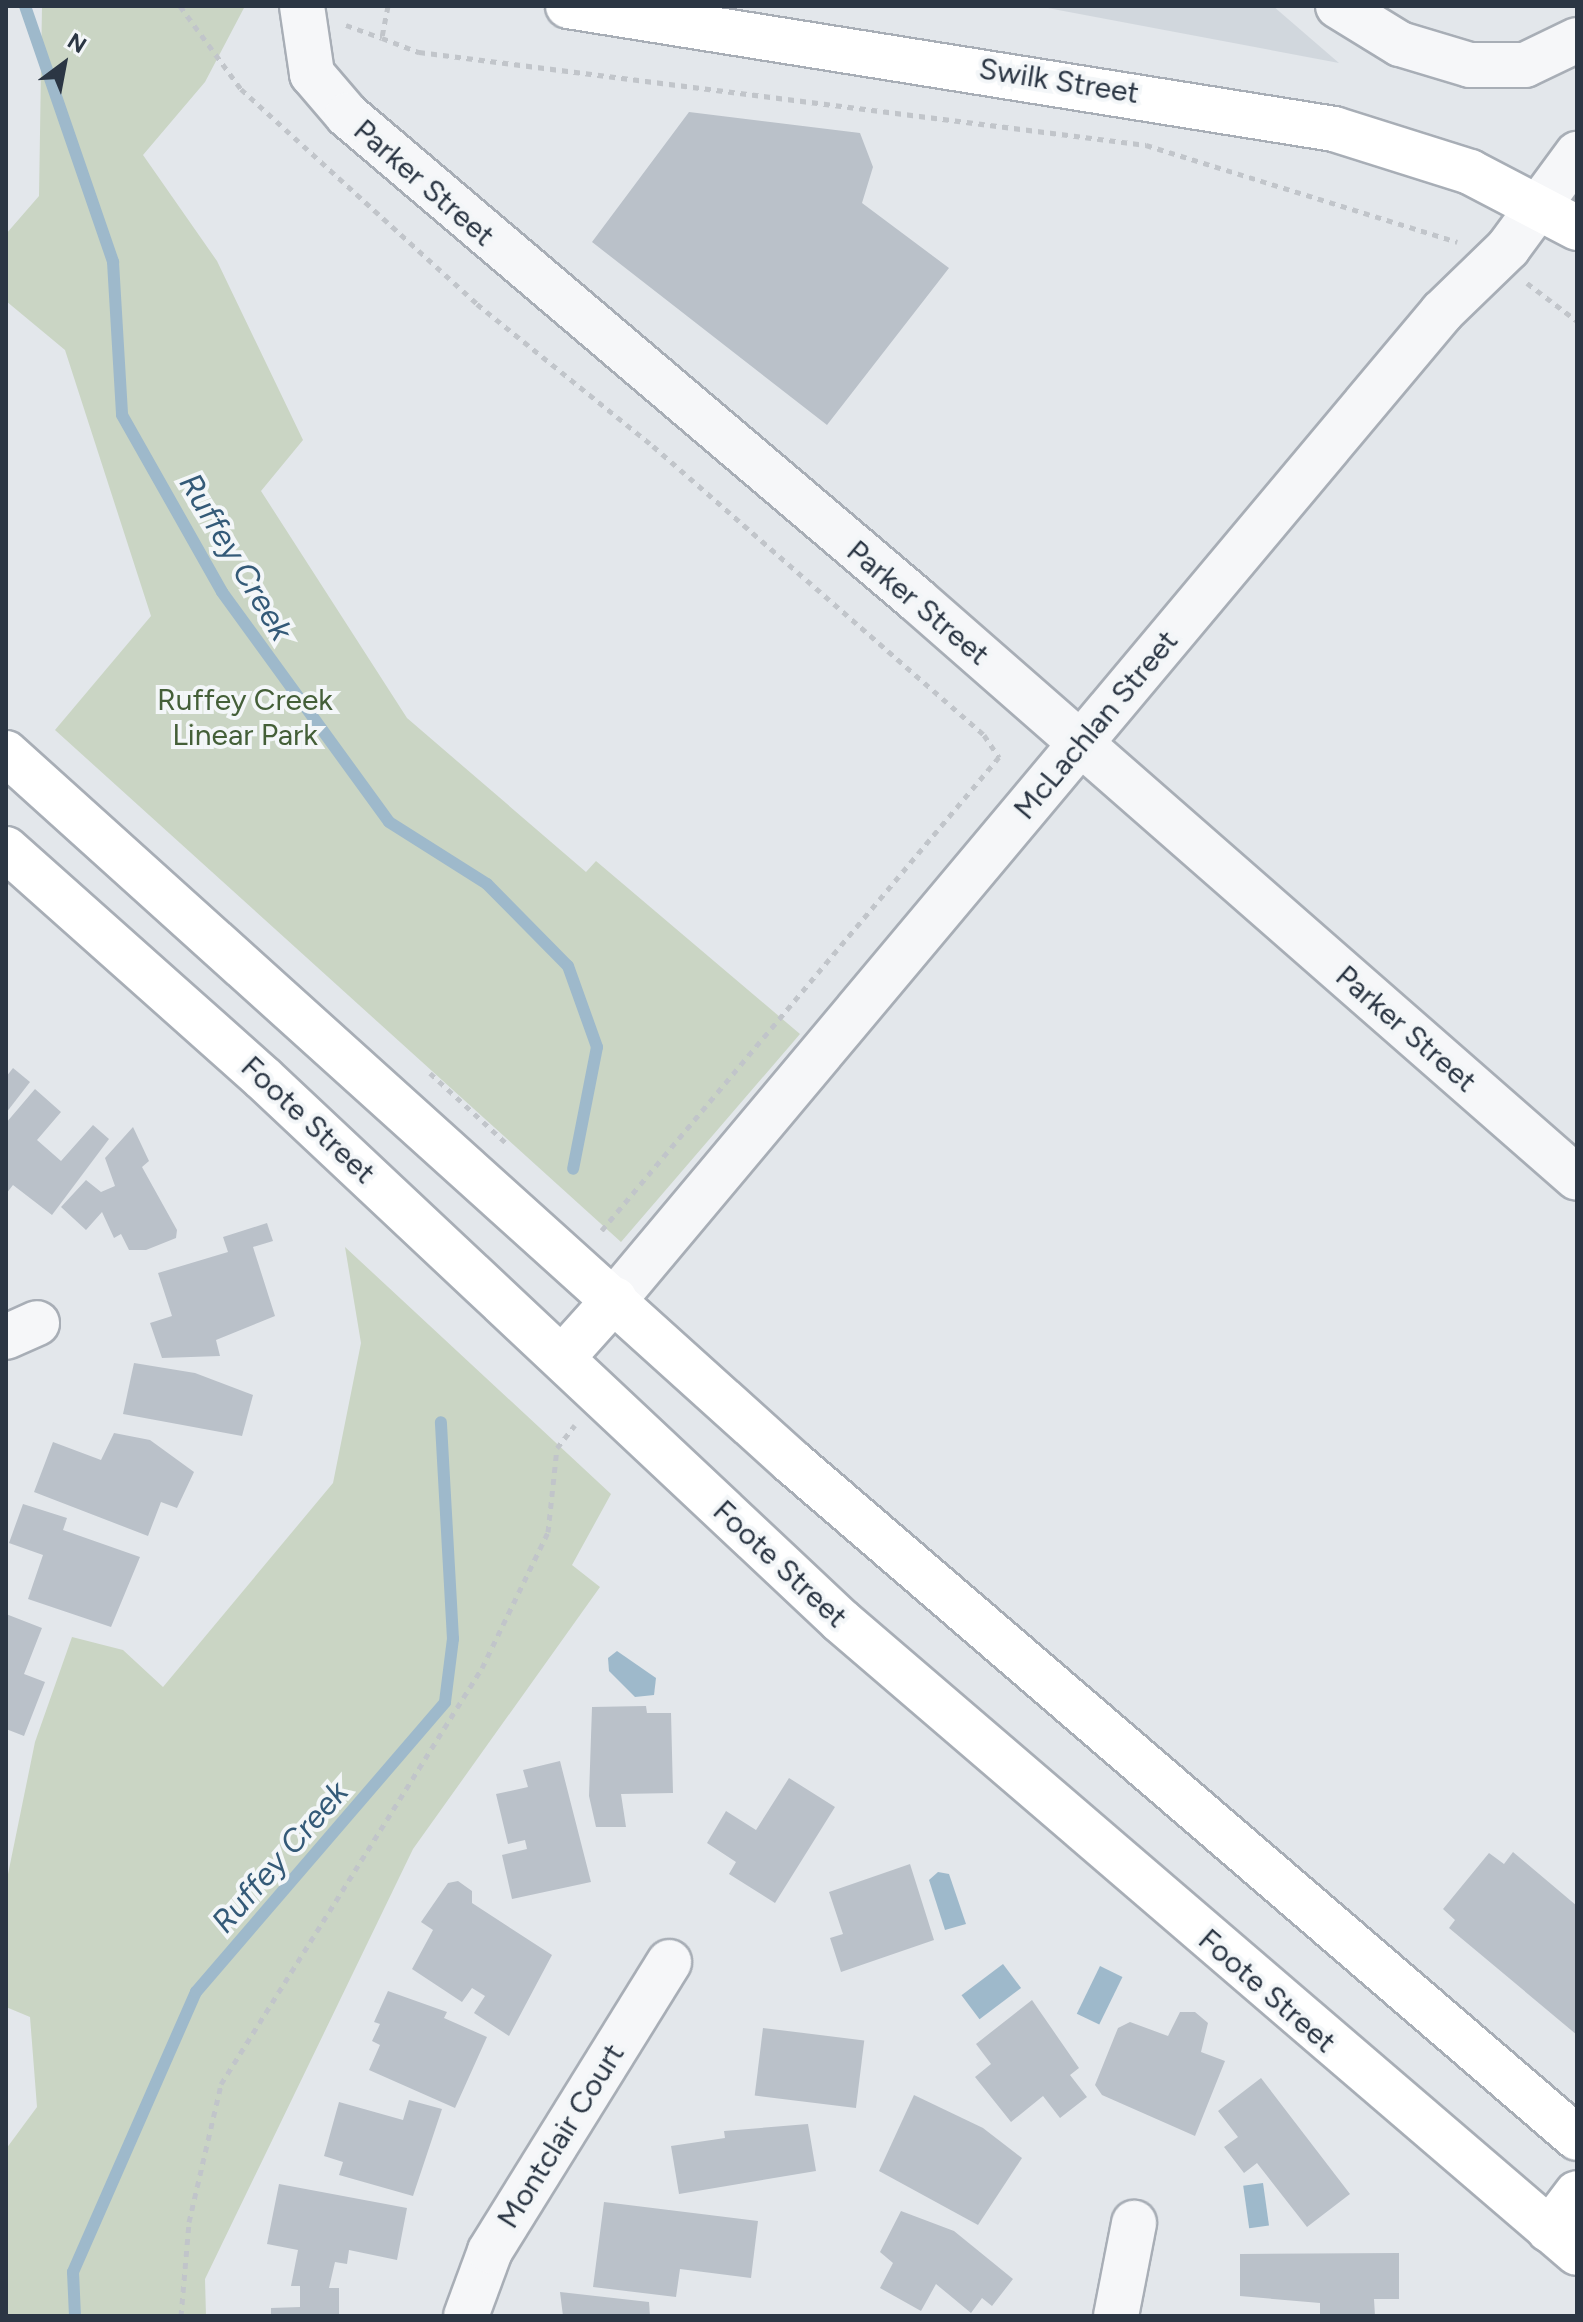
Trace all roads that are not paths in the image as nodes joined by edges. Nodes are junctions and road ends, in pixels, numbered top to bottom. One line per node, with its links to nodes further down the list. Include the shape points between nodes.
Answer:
1 (302, 6): 8 (street, Parker Street, via 312,74 347,115)
2 (568, 6): 6 (main road, Swilk Street, via 1259,112 1407,149)
3 (1338, 6): 4 (street, via 1400,44 1470,65 1525,65)
4 (1577, 40)
5 (1577, 154): 6 (street, McLachlan Street)
6 (1537, 204): 7 (main road, Swilk Street); 8 (street, McLachlan Street, via 1496,261 1442,312)
7 (1577, 228)
8 (1080, 742): 11 (street, Parker Street); 12 (street, McLachlan Street)
9 (6, 753): 12 (main road)
10 (6, 849): 13 (main road, Foote Street)
11 (1577, 1178)
12 (615, 1299): 13 (main road); 15 (main road, via 1214,1832)
13 (562, 1358): 18 (main road, Foote Street, via 841,1621)
14 (669, 1962): 19 (street, Montclair Court, via 490,2251)
15 (1577, 2138)
16 (1577, 2193): 18 (main road)
17 (1134, 2223): 20 (street)
18 (1563, 2242)
19 (466, 2316)
20 (1116, 2316)

